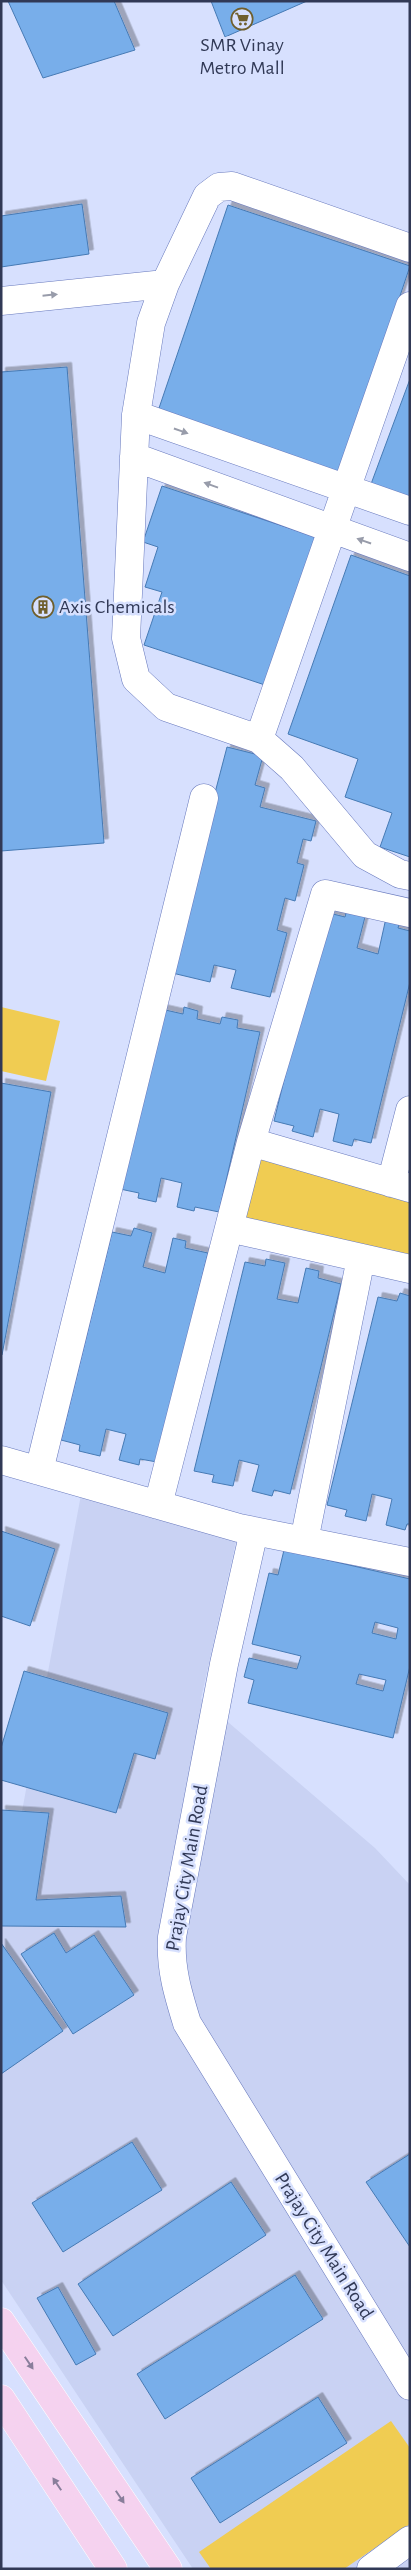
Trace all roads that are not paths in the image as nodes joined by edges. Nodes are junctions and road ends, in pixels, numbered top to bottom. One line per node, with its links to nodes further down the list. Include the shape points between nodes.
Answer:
1 (410, 248): 2 (street, via 232,186 219,187 206,196)
2 (165, 284): 3 (street, one-way to 2); 5 (street, via 151,323)
3 (1, 301)
4 (410, 306): 7 (street)
5 (136, 415): 6 (street); 7 (street, one-way to 7)
6 (134, 457): 9 (street, one-way to 6); 11 (street, via 126,638 136,678 166,707)
7 (346, 489): 8 (street); 9 (street)
8 (410, 511)
9 (332, 530): 10 (street, one-way to 9); 11 (street)
10 (410, 557)
11 (259, 739): 13 (street, via 292,768 365,855)
12 (204, 798): 22 (street)
13 (410, 876)
14 (410, 913): 16 (street, via 325,894)
15 (410, 1110): 17 (street)
16 (251, 1142): 17 (street); 18 (street)
17 (401, 1185)
18 (229, 1228): 19 (street); 23 (street)
19 (361, 1258): 20 (street); 25 (street)
20 (410, 1269)
21 (1, 1460): 22 (street)
22 (39, 1471): 23 (street)
23 (158, 1505): 24 (street)
24 (254, 1531): 25 (street); 28 (street, Prajay City Main Road, via 224,1664 172,1937 174,1982 187,2023)
25 (304, 1541): 26 (street)
26 (410, 1562)
27 (1, 2322): 32 (main road, one-way to 32)
28 (408, 2379)
29 (1, 2399): 31 (main road, one-way to 29)
30 (410, 2540): 33 (street)
31 (113, 2569)
32 (168, 2569)
33 (372, 2569)

